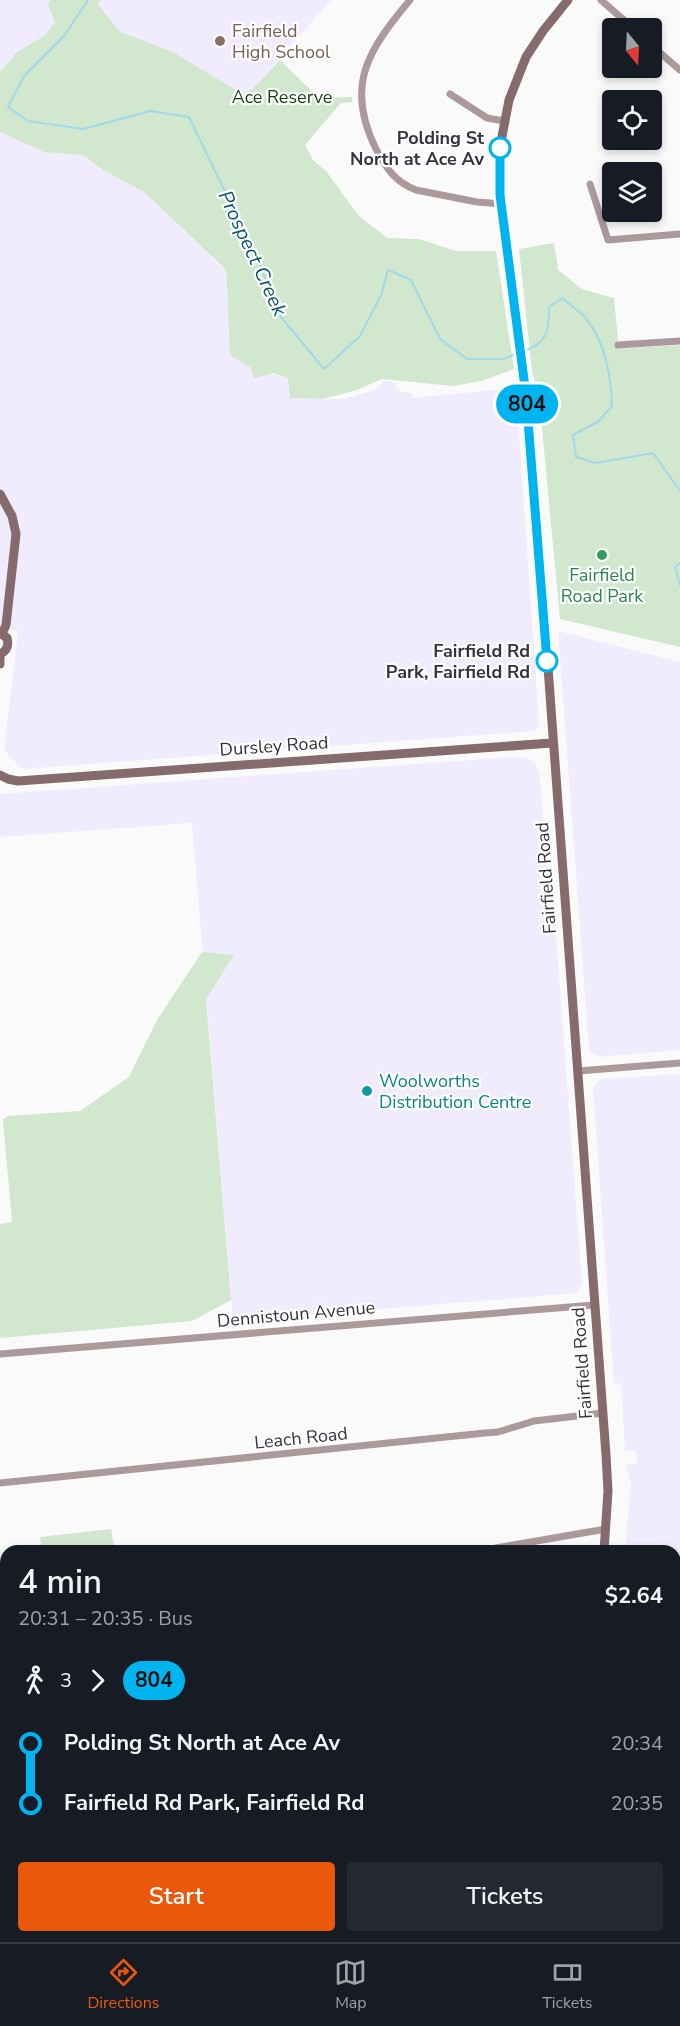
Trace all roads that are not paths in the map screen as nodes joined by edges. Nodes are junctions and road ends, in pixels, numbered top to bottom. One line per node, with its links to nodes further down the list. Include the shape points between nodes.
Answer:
1 (410, 0): 10 (street, via 378,41 364,69 361,100 374,143 388,170 408,187)
2 (568, 0): 8 (main road, Fairfield Road, via 526,57)
3 (601, 0): 4 (street)
4 (622, 18)
5 (662, 54): 6 (street)
6 (680, 70)
7 (450, 94): 8 (street, via 487,118)
8 (504, 121): 10 (main road, Fairfield Road, via 499,173)
9 (590, 184): 11 (street, via 608,240)
10 (502, 204): 18 (main road, Fairfield Road, via 523,366)
11 (680, 234)
12 (680, 341): 13 (street)
13 (618, 345)
14 (0, 494): 15 (main road, via 16,534 6,625)
15 (1, 633): 16 (main road, via 8,645)
16 (0, 656): 17 (main road)
17 (0, 664)
18 (552, 743): 19 (main road, Dursley Road, via 18,781); 21 (main road, Fairfield Road)
19 (0, 775)
20 (680, 1063): 21 (street)
21 (578, 1071): 22 (main road, Fairfield Road)
22 (594, 1305): 23 (street, Dennistoun Avenue); 24 (main road, Fairfield Road)
23 (0, 1354)
24 (603, 1413): 25 (street, Leach Road, via 534,1421 498,1432); 26 (main road, Fairfield Road)
25 (0, 1483)
26 (606, 1528): 27 (street); 28 (main road, Fairfield Road)
27 (511, 1545)
28 (605, 1545)

